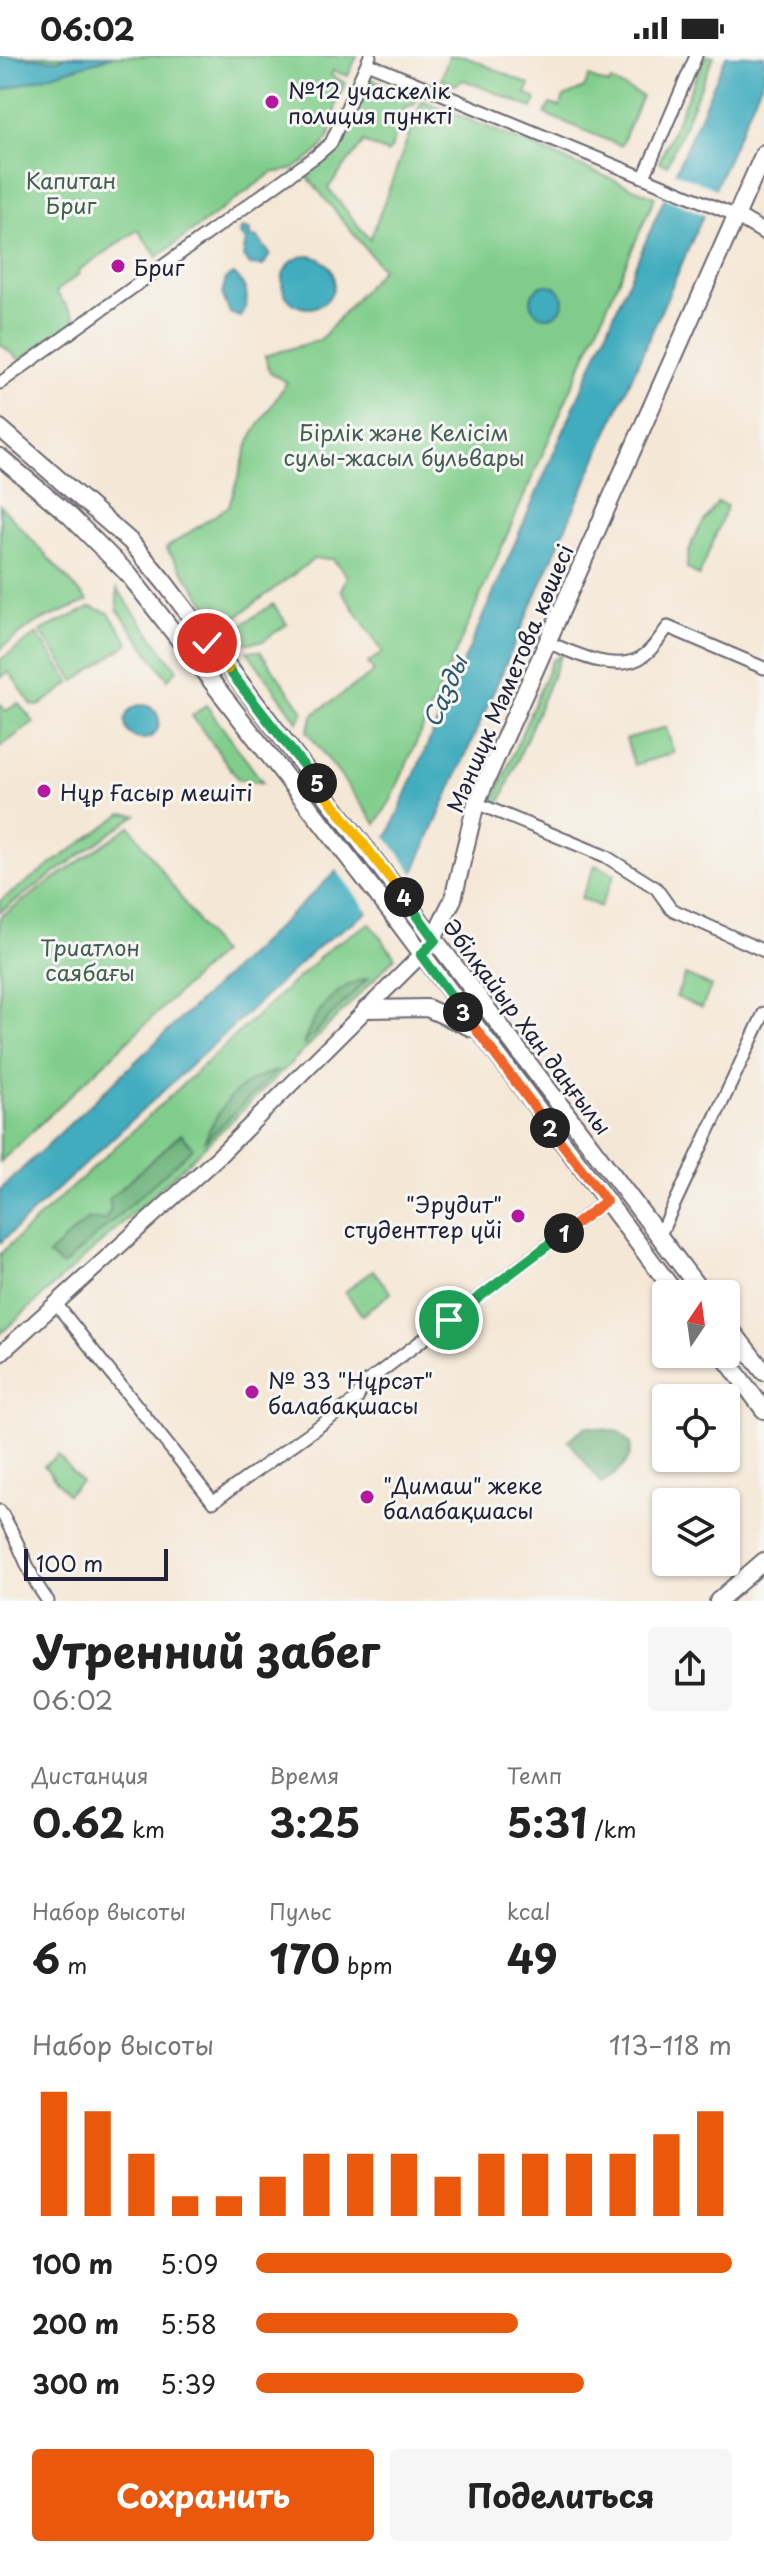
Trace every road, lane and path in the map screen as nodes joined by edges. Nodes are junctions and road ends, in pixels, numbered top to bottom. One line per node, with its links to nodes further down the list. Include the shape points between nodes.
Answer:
1 (696, 56): 4 (street)
2 (368, 60): 4 (street); 7 (street, via 331,143)
3 (764, 153): 5 (main road, Мәншүк Мәметова көшесі)
4 (644, 177): 5 (street)
5 (737, 216): 6 (street); 12 (main road, Мәншүк Мәметова көшесі)
6 (764, 232)
7 (0, 383)
8 (0, 428): 11 (main road, Әбілқайыр Хан даңғылы, via 131,542)
9 (0, 457): 10 (main road, Әбілқайыр Хан даңғылы)
10 (129, 575): 11 (main road); 14 (main road, Әбілқайыр Хан даңғылы)
11 (165, 583): 15 (main road, Әбілқайыр Хан даңғылы)
12 (547, 642): 13 (street, via 620,662 638,659 668,627); 16 (main road, Мәншүк Мәметова көшесі)
13 (764, 668)
14 (240, 721): 15 (main road, via 260,739); 19 (main road, Әбілқайыр Хан даңғылы)
15 (285, 742): 17 (main road, Әбілқайыр Хан даңғылы)
16 (476, 803): 17 (main road, Мәншүк Мәметова көшесі, via 453,899); 18 (street, via 605,856 656,888 671,909)
17 (435, 940): 19 (main road, Мәншүк Мәметова көшесі); 23 (main road, Әбілқайыр Хан даңғылы)
18 (764, 951)
19 (421, 955): 20 (street, Мәншүк Мәметова көшесі); 22 (main road, Әбілқайыр Хан даңғылы)
20 (366, 1009): 22 (main road, via 427,1008); 31 (street, Мәншүк Мәметова көшесі, via 218,1157)
21 (764, 1013): 28 (street)
22 (476, 1030): 24 (main road, Әбілқайыр Хан даңғылы)
23 (507, 1035): 24 (main road); 25 (main road, Әбілқайыр Хан даңғылы)
24 (490, 1049): 26 (main road, Әбілқайыр Хан даңғылы)
25 (568, 1116): 26 (main road); 28 (main road, Әбілқайыр Хан даңғылы)
26 (550, 1128): 27 (main road, Әбілқайыр Хан даңғылы)
27 (606, 1201): 29 (main road, Әбілқайыр Хан даңғылы); 31 (street, via 363,1385 357,1399 213,1502)
28 (659, 1237): 30 (main road, Әбілқайыр Хан даңғылы)
29 (665, 1280)
30 (692, 1280)
31 (57, 1305): 33 (street, Мәншүк Мәметова көшесі)
32 (740, 1341): 35 (main road)
33 (0, 1354)
34 (734, 1368): 36 (main road)
35 (764, 1372)
36 (762, 1402)
37 (0, 1511): 40 (street, via 30,1579)
38 (764, 1561): 39 (main road)
39 (727, 1598)
40 (48, 1601)

